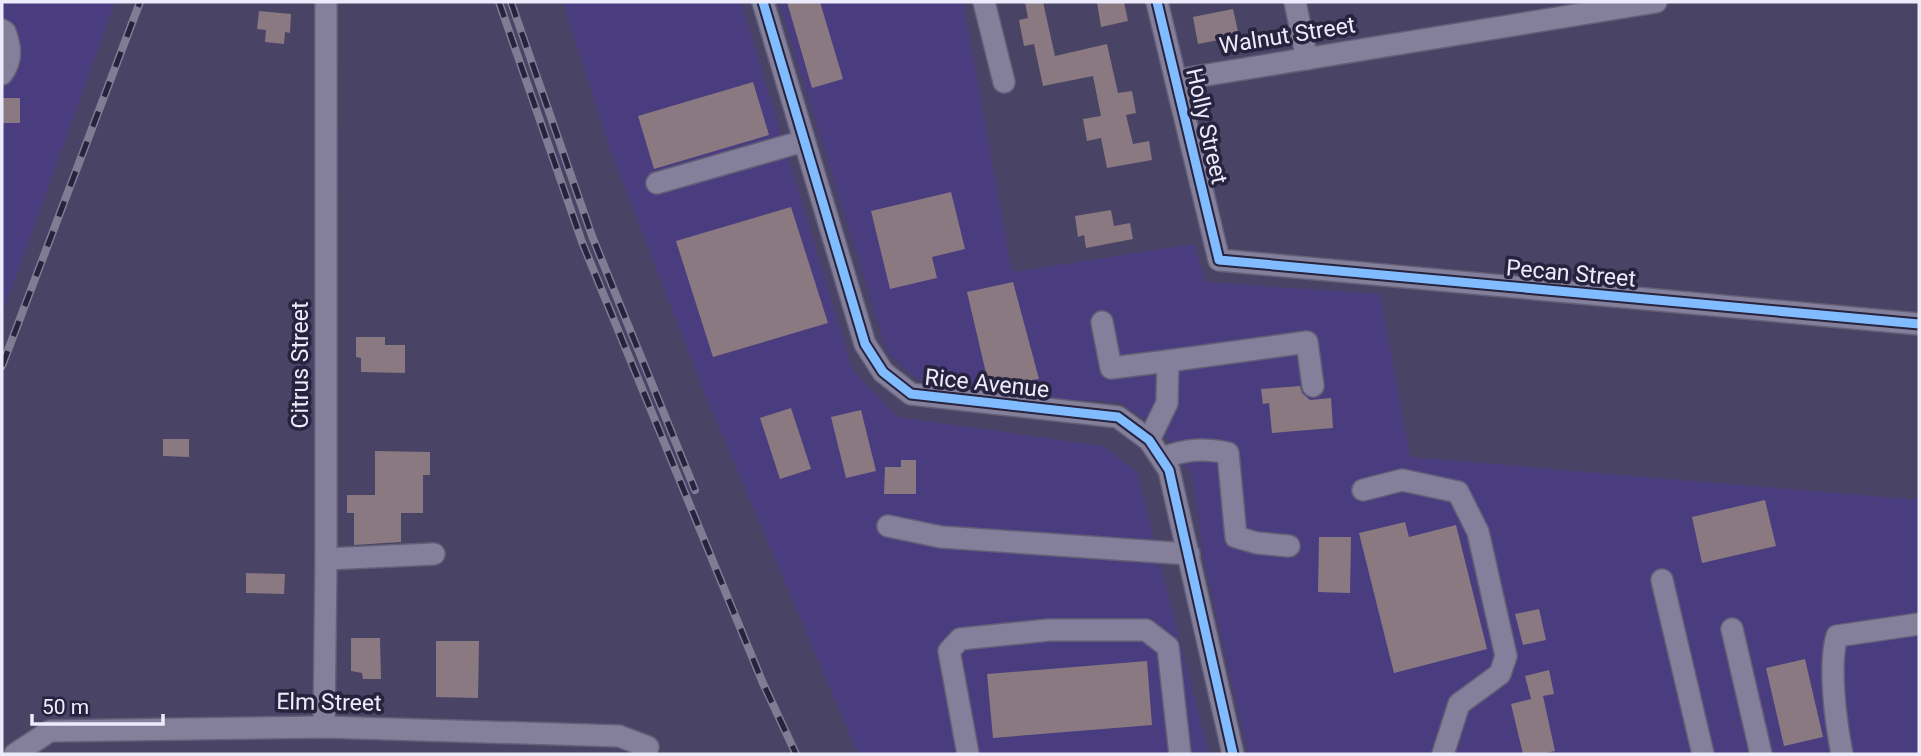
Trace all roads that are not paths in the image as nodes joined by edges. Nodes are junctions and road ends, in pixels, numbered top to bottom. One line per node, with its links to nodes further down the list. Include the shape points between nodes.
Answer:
1 (326, 2): 26 (street, Citrus Street)
2 (763, 2): 12 (street, Rice Avenue)
3 (984, 2): 11 (street)
4 (1157, 2): 10 (street, Holly Street)
5 (1295, 2): 8 (street)
6 (1656, 2): 8 (street, Walnut Street)
7 (2, 30): 9 (street, via 10,47)
8 (1307, 59): 10 (street, Walnut Street)
9 (2, 74)
10 (1176, 80): 14 (street, Holly Street)
11 (1004, 82)
12 (804, 141): 13 (street); 19 (street, Rice Avenue, via 865,344 883,372 911,394 1118,417)
13 (657, 183)
14 (1219, 260): 16 (street, Pecan Street)
15 (1102, 322): 17 (street, via 1111,368)
16 (1919, 324)
17 (1168, 361): 18 (street, via 1307,342); 19 (street, via 1167,404)
18 (1313, 386)
19 (1149, 439): 20 (street, Rice Avenue)
20 (1163, 458): 23 (street, via 1202,448 1228,453 1236,537); 25 (street, Rice Avenue)
21 (1363, 490): 36 (street, via 1402,480 1458,492 1478,532 1506,656 1500,674 1459,705)
22 (888, 526): 25 (street, via 941,537)
23 (1289, 546)
24 (434, 554): 26 (street)
25 (1189, 554): 35 (street, Rice Avenue)
26 (326, 559): 30 (street, Citrus Street)
27 (1662, 580): 37 (street)
28 (1919, 624): 39 (street, via 1837,636 1833,650)
29 (1732, 629): 38 (street)
30 (324, 727): 31 (street, Elm Street, via 619,736); 32 (street, Elm Street, via 50,731)
31 (648, 747)
32 (15, 754)
33 (968, 754): 34 (street, via 949,651 960,639 1091,630 1146,631 1168,647)
34 (1180, 754)
35 (1233, 754)
36 (1443, 754)
37 (1703, 754)
38 (1761, 754)
39 (1842, 754)

